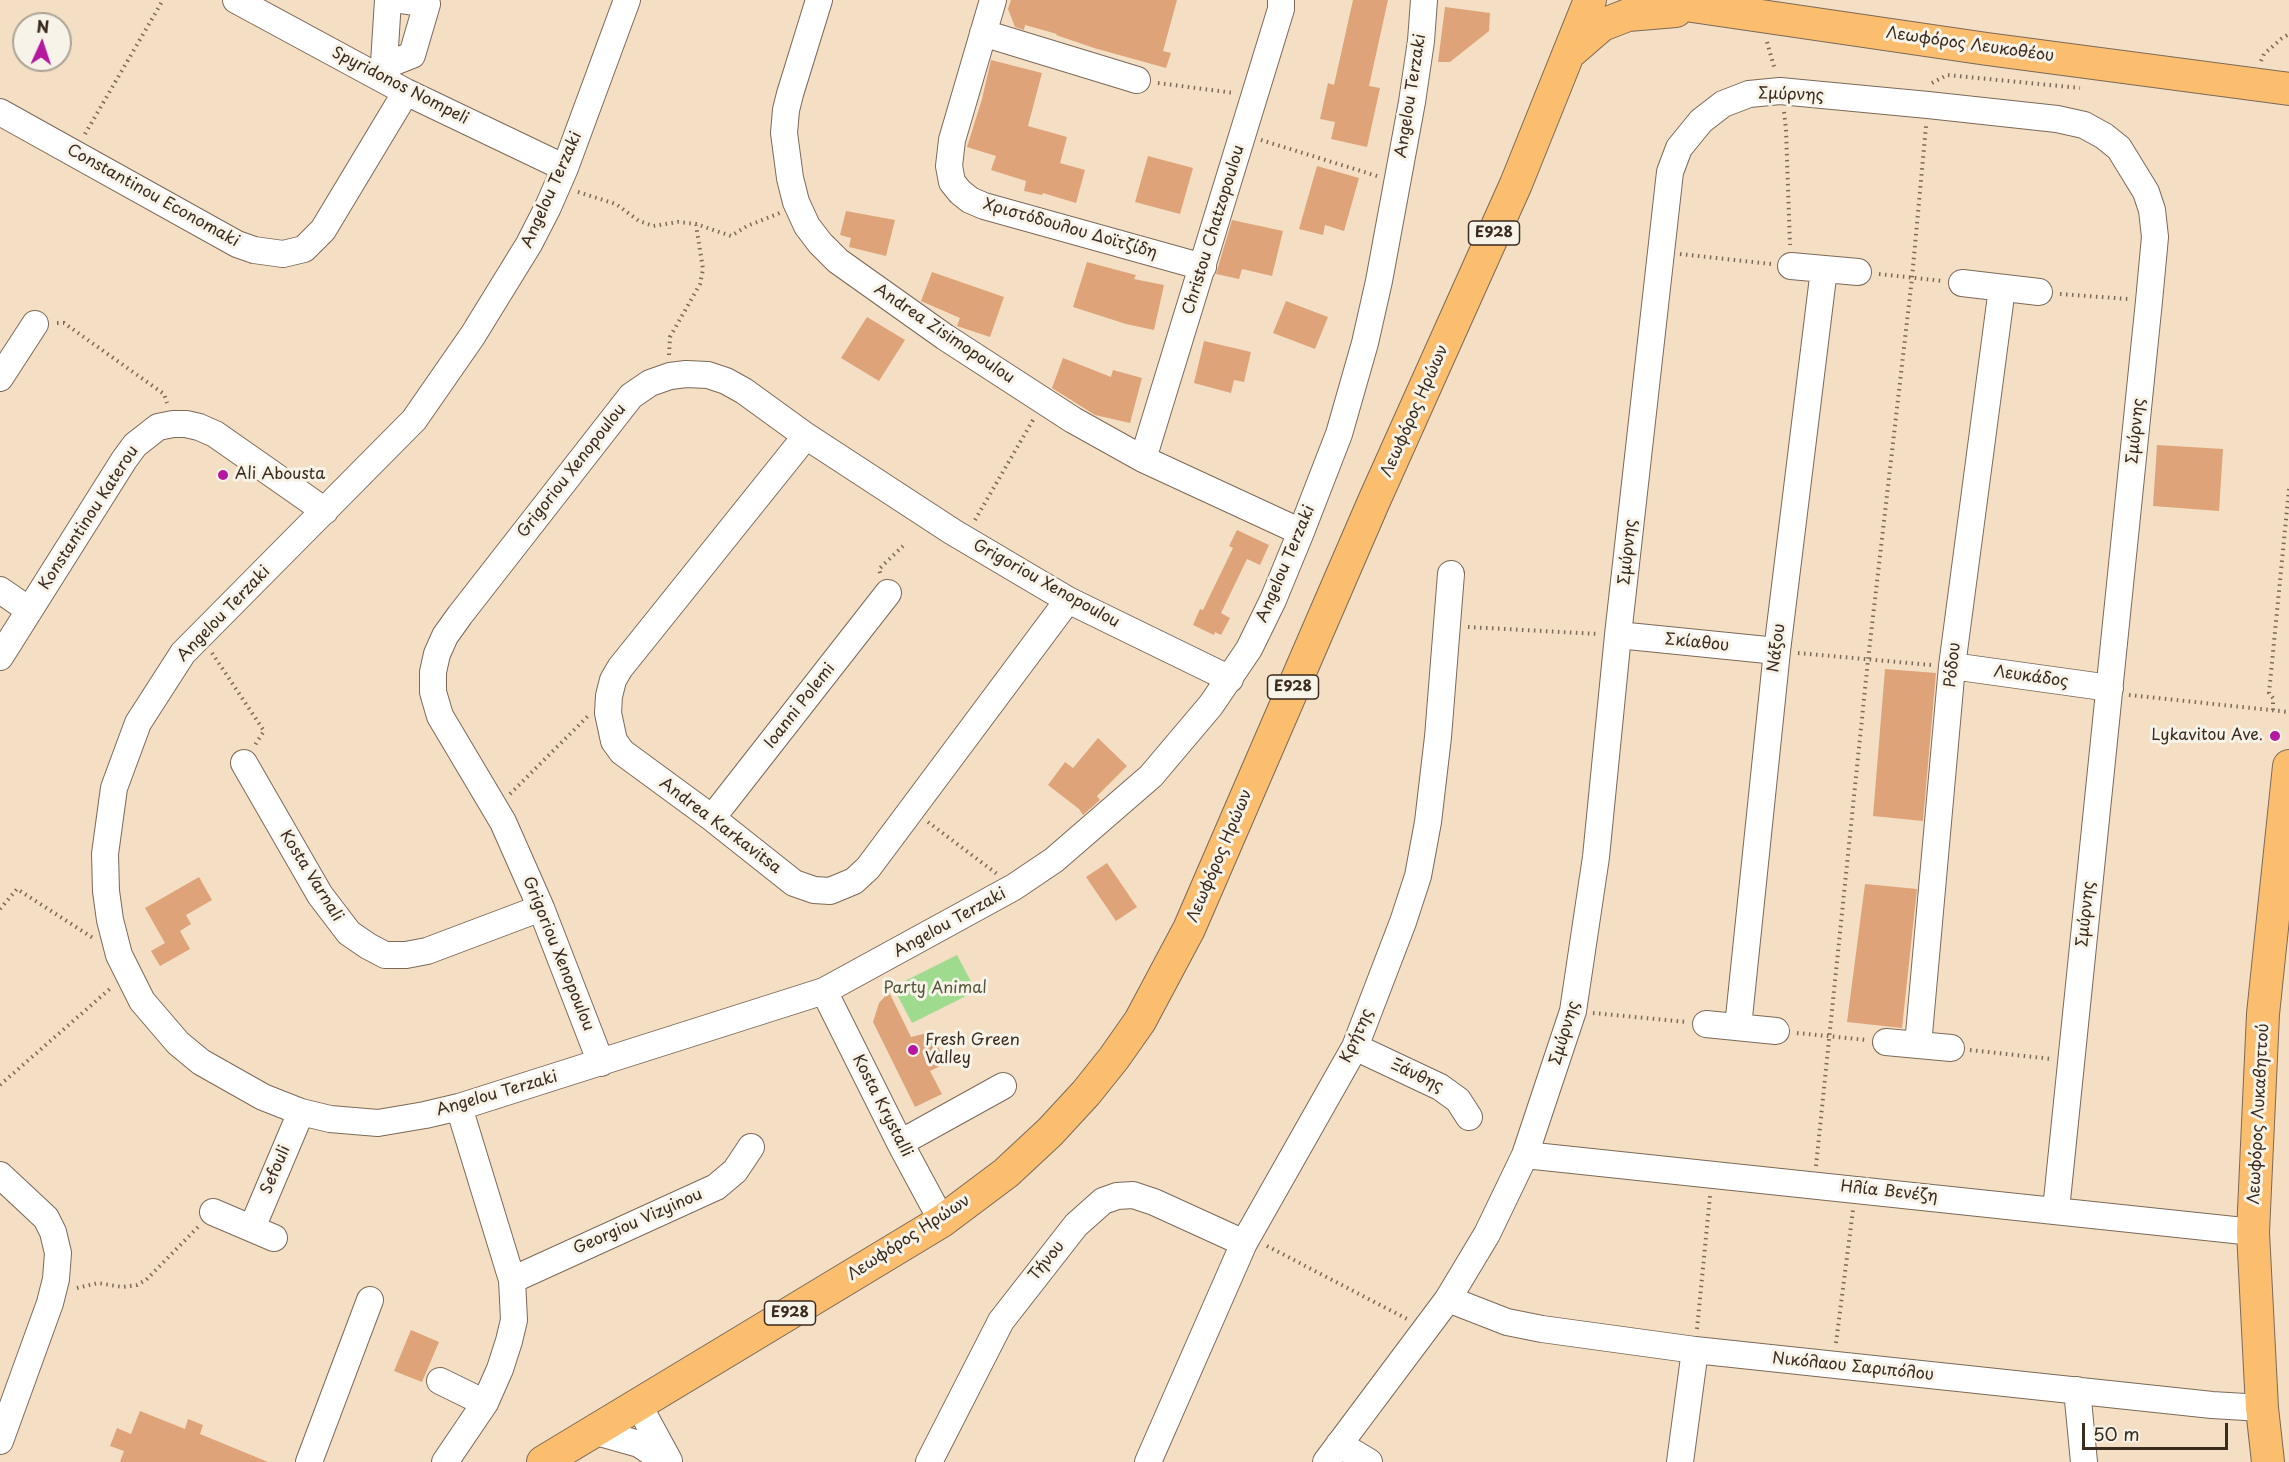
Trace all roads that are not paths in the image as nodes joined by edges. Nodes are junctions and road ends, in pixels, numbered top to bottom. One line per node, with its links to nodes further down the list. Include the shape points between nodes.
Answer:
1 (236, 0): 14 (street, Spyridonos Nompeli)
2 (388, 0): 14 (street)
3 (400, 0): 14 (street, via 427,4 412,55)
4 (627, 0): 19 (street, Angelou Terzaki)
5 (819, 0): 30 (street, Andrea Zisimopoulou, via 786,110 790,178 807,226 838,261 945,337 1073,420)
6 (993, 0): 12 (street, Χριστόδουλου Δοϊτζίδη)
7 (1281, 0): 21 (street, Christou Chatzopoulou)
8 (1424, 0): 32 (street, Angelou Terzaki, via 1398,182 1365,343 1339,434)
9 (1590, 0): 13 (main road, Λεωφόρος Ηρώων / E928)
10 (1658, 1): 11 (main road, Λεωφόρος Λευκοθέου)
11 (1733, 9): 13 (main road, via 1628,15 1602,25); 16 (main road, Λεωφόρος Λευκοθέου, via 1987,49)
12 (983, 33): 15 (street); 21 (street, Χριστόδουλου Δοϊτζίδη, via 949,155 952,182 960,192 984,206)
13 (1567, 56): 68 (main road, Λεωφόρος Ηρώων / E928, via 1516,184 1165,975 1140,1021 1086,1093 1006,1173)
14 (384, 73): 17 (street, Spyridonos Nompeli)
15 (1137, 80)
16 (2289, 89)
17 (406, 92): 18 (street, Constantinou Economaki, via 323,230 304,249 292,253 269,253 237,244); 19 (street, Spyridonos Nompeli)
18 (0, 112)
19 (562, 175): 31 (street, Angelou Terzaki, via 529,244 414,420)
20 (1791, 266): 22 (street)
21 (1203, 267): 30 (street, Christou Chatzopoulou)
22 (1824, 269): 23 (street); 39 (street, Νάξου)
23 (1858, 272)
24 (1962, 283): 25 (street)
25 (2002, 288): 26 (street); 41 (street, Ρόδου)
26 (2039, 292)
27 (35, 324): 28 (street)
28 (0, 378)
29 (806, 436): 36 (street, Grigoriou Xenopoulou, via 964,539); 47 (street, Andrea Karkavitsa, via 620,668 609,696 610,729 622,752); 48 (street, Grigoriou Xenopoulou, via 726,381 686,374 650,383 631,396 450,628 436,654 433,672 440,716 503,822)
30 (1143, 459): 32 (street, Andrea Zisimopoulou)
31 (325, 511): 37 (street, Konstantinou Katerou, via 215,435 199,427 158,427 135,445); 60 (street, Angelou Terzaki, via 183,653 138,723 114,788 105,854 110,920 123,965 142,1001 186,1049 262,1097)
32 (1301, 532): 42 (street, Angelou Terzaki, via 1268,610)
33 (1451, 574): 55 (street, Κρήτης, via 1428,822 1418,876)
34 (0, 590): 37 (street)
35 (888, 593): 47 (street, Ioanni Polemi)
36 (1068, 600): 42 (street, Grigoriou Xenopoulou); 47 (street, Andrea Karkavitsa, via 868,868 854,880 830,891 794,883)
37 (29, 610): 40 (street, Konstantinou Katerou)
38 (1618, 635): 39 (street, Σκίαθου); 43 (street, Σμύρνης, via 1670,172 1679,148 1701,121 1723,104 1749,94 1780,91 2057,119 2084,125 2119,148 2146,192 2155,237); 64 (street, Σμύρνης, via 1596,857 1573,1011)
39 (1777, 651): 51 (street, Νάξου)
40 (0, 657)
41 (1952, 666): 43 (street, Λευκάδος); 54 (street, Ρόδου)
42 (1230, 679): 49 (street, Angelou Terzaki, via 1151,776 1054,860 1014,887)
43 (2110, 690): 66 (street, Σμύρνης)
44 (244, 763): 48 (street, Kosta Varnali, via 320,895 349,933 385,955 427,951)
45 (2289, 766): 46 (main road, Λεωφόρος Λυκαβηττού)
46 (2287, 814): 69 (main road, Λεωφόρος Λυκαβηττού, via 2263,1014)
47 (712, 818)
48 (541, 908): 57 (street, Grigoriou Xenopoulou)
49 (824, 991): 57 (street, Angelou Terzaki); 62 (street, Kosta Krystalli)
50 (1706, 1024): 51 (street)
51 (1738, 1027): 52 (street)
52 (1776, 1031)
53 (1886, 1042): 54 (street)
54 (1918, 1045): 56 (street)
55 (1355, 1047): 61 (street, Ξάνθης, via 1440,1086 1458,1100); 70 (street, Κρήτης)
56 (1951, 1048)
57 (601, 1063): 59 (street, Angelou Terzaki)
58 (1003, 1086): 62 (street)
59 (459, 1107): 60 (street, Angelou Terzaki, via 378,1123); 71 (street)
60 (301, 1113): 67 (street, Sefouli, via 263,1233)
61 (1469, 1117)
62 (900, 1143): 68 (street, Kosta Krystalli)
63 (752, 1147): 71 (street, Georgiou Vizyinou, via 735,1171 716,1187)
64 (1525, 1155): 66 (street, Ηλία Βενέζη); 72 (street, Σμύρνης, via 1487,1234)
65 (0, 1175): 81 (street, via 46,1218 58,1253 50,1303)
66 (2056, 1210): 69 (street, Ηλία Βενέζη)
67 (213, 1212)
68 (942, 1221): 78 (main road, Λεωφόρος Ηρώων / E928)
69 (2253, 1232): 79 (main road, Λεωφόρος Λυκαβηττού)
70 (1246, 1240): 83 (street, Τήνου, via 1133,1195 1103,1201 1076,1225 1001,1321); 88 (street, Κρήτης)
71 (512, 1280): 77 (street, via 510,1341)
72 (1448, 1299): 74 (street, Νικόλαου Σαριπόλου, via 1507,1322); 82 (street, Σμύρνης)
73 (370, 1300): 84 (street)
74 (1695, 1350): 76 (street, Νικόλαου Σαριπόλου); 90 (street)
75 (440, 1381): 77 (street)
76 (2077, 1390): 79 (street, Νικόλαου Σαριπόλου); 91 (street)
77 (485, 1403): 85 (street)
78 (638, 1404): 80 (main road, Λεωφόρος Ηρώων / E928); 87 (street)
79 (2262, 1408): 92 (main road, Λεωφόρος Λυκαβηττού)
80 (593, 1431): 86 (main road, Λεωφόρος Ηρώων / E928); 87 (street, via 639,1444)
81 (0, 1441)
82 (1332, 1453): 89 (street)
83 (933, 1460)
84 (309, 1462)
85 (445, 1462)
86 (543, 1462)
87 (668, 1462)
88 (1148, 1462)
89 (1370, 1462)
90 (1680, 1462)
91 (2084, 1462)
92 (2268, 1462)

